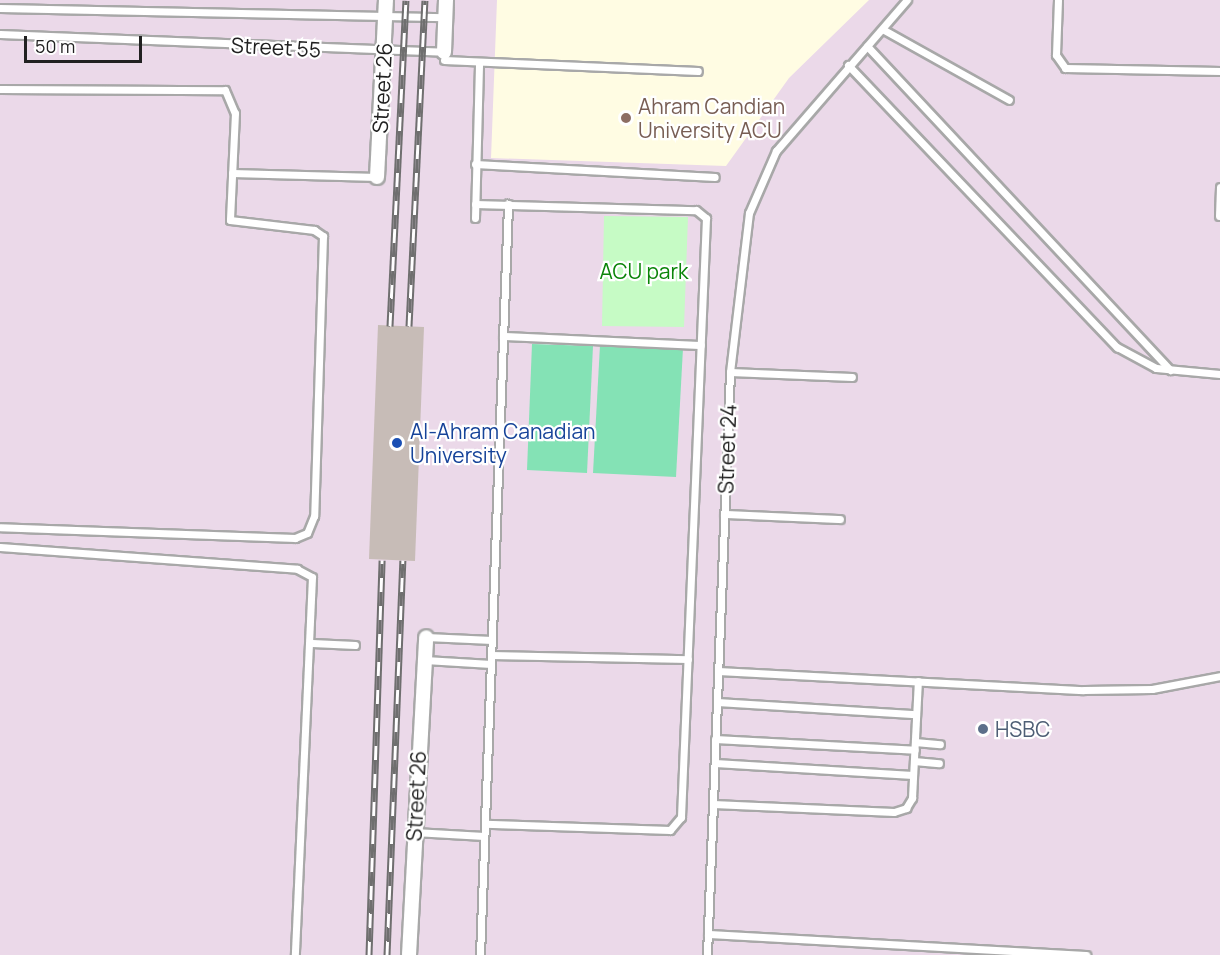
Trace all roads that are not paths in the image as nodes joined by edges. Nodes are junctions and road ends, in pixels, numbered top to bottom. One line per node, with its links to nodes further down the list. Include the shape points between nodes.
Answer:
1 (386, 0): 7 (street, Street 26)
2 (446, 0): 6 (street)
3 (907, 0): 8 (lane, Street 24)
4 (1058, 0): 16 (lane, via 1056,55 1065,68)
5 (0, 8): 7 (lane, Street 55)
6 (445, 17): 7 (lane, Street 55); 12 (street)
7 (385, 18): 11 (street, Street 26)
8 (884, 30): 10 (lane, Street 24); 18 (lane)
9 (0, 34): 11 (lane, Street 55)
10 (867, 46): 14 (lane, Street 24); 30 (lane)
11 (384, 52): 12 (lane, Street 55); 21 (street, Street 26)
12 (444, 56): 13 (lane, Street 55)
13 (479, 62): 15 (lane, Street 55); 19 (lane)
14 (848, 65): 30 (lane, via 1117,347 1142,364); 31 (lane, Street 24, via 776,151 756,189 744,238)
15 (698, 71)
16 (1220, 71)
17 (0, 89): 20 (lane, via 217,86 235,104)
18 (1009, 100)
19 (475, 164): 22 (lane); 24 (lane)
20 (232, 172): 21 (lane); 36 (lane, via 233,223 314,230 322,236 311,528 295,538)
21 (377, 177)
22 (715, 177)
23 (1220, 187): 26 (lane)
24 (475, 204): 25 (lane); 27 (lane)
25 (508, 204): 28 (lane); 29 (lane, via 701,210 706,218)
26 (1219, 216)
27 (475, 218)
28 (503, 336): 29 (lane); 39 (lane)
29 (700, 345): 43 (lane)
30 (1170, 370): 32 (lane)
31 (730, 372): 33 (lane); 34 (lane, Street 24)
32 (1220, 374)
33 (852, 377)
34 (724, 514): 35 (lane); 46 (lane, Street 24)
35 (840, 519)
36 (0, 526)
37 (0, 547): 40 (lane, via 303,570 314,583)
38 (426, 637): 39 (lane); 44 (street, Street 26)
39 (492, 640): 42 (lane)
40 (312, 643): 41 (lane); 63 (lane)
41 (355, 645)
42 (491, 655): 43 (lane); 45 (lane)
43 (688, 659): 59 (lane, via 678,825 661,830)
44 (425, 660): 45 (lane); 60 (street, Street 26)
45 (491, 664): 59 (lane)
46 (718, 671): 48 (lane); 49 (lane, Street 24)
47 (1220, 676): 48 (lane, via 1119,690)
48 (918, 681): 50 (lane)
49 (717, 702): 50 (lane); 51 (lane, Street 24)
50 (916, 714): 53 (lane)
51 (716, 739): 53 (lane); 55 (lane, Street 24)
52 (940, 744): 53 (lane)
53 (915, 746): 54 (lane)
54 (914, 761): 56 (lane); 57 (lane)
55 (715, 763): 57 (lane); 58 (lane, Street 24)
56 (939, 763)
57 (913, 775): 58 (lane, via 909,804 894,812)
58 (713, 804): 62 (lane, Street 24)
59 (485, 824): 61 (lane)
60 (414, 832): 61 (lane); 64 (street, Street 26)
61 (484, 836): 65 (lane)
62 (708, 934): 66 (lane, Street 24); 67 (lane)
63 (295, 955)
64 (409, 955)
65 (480, 955)
66 (707, 955)
67 (1086, 955)

